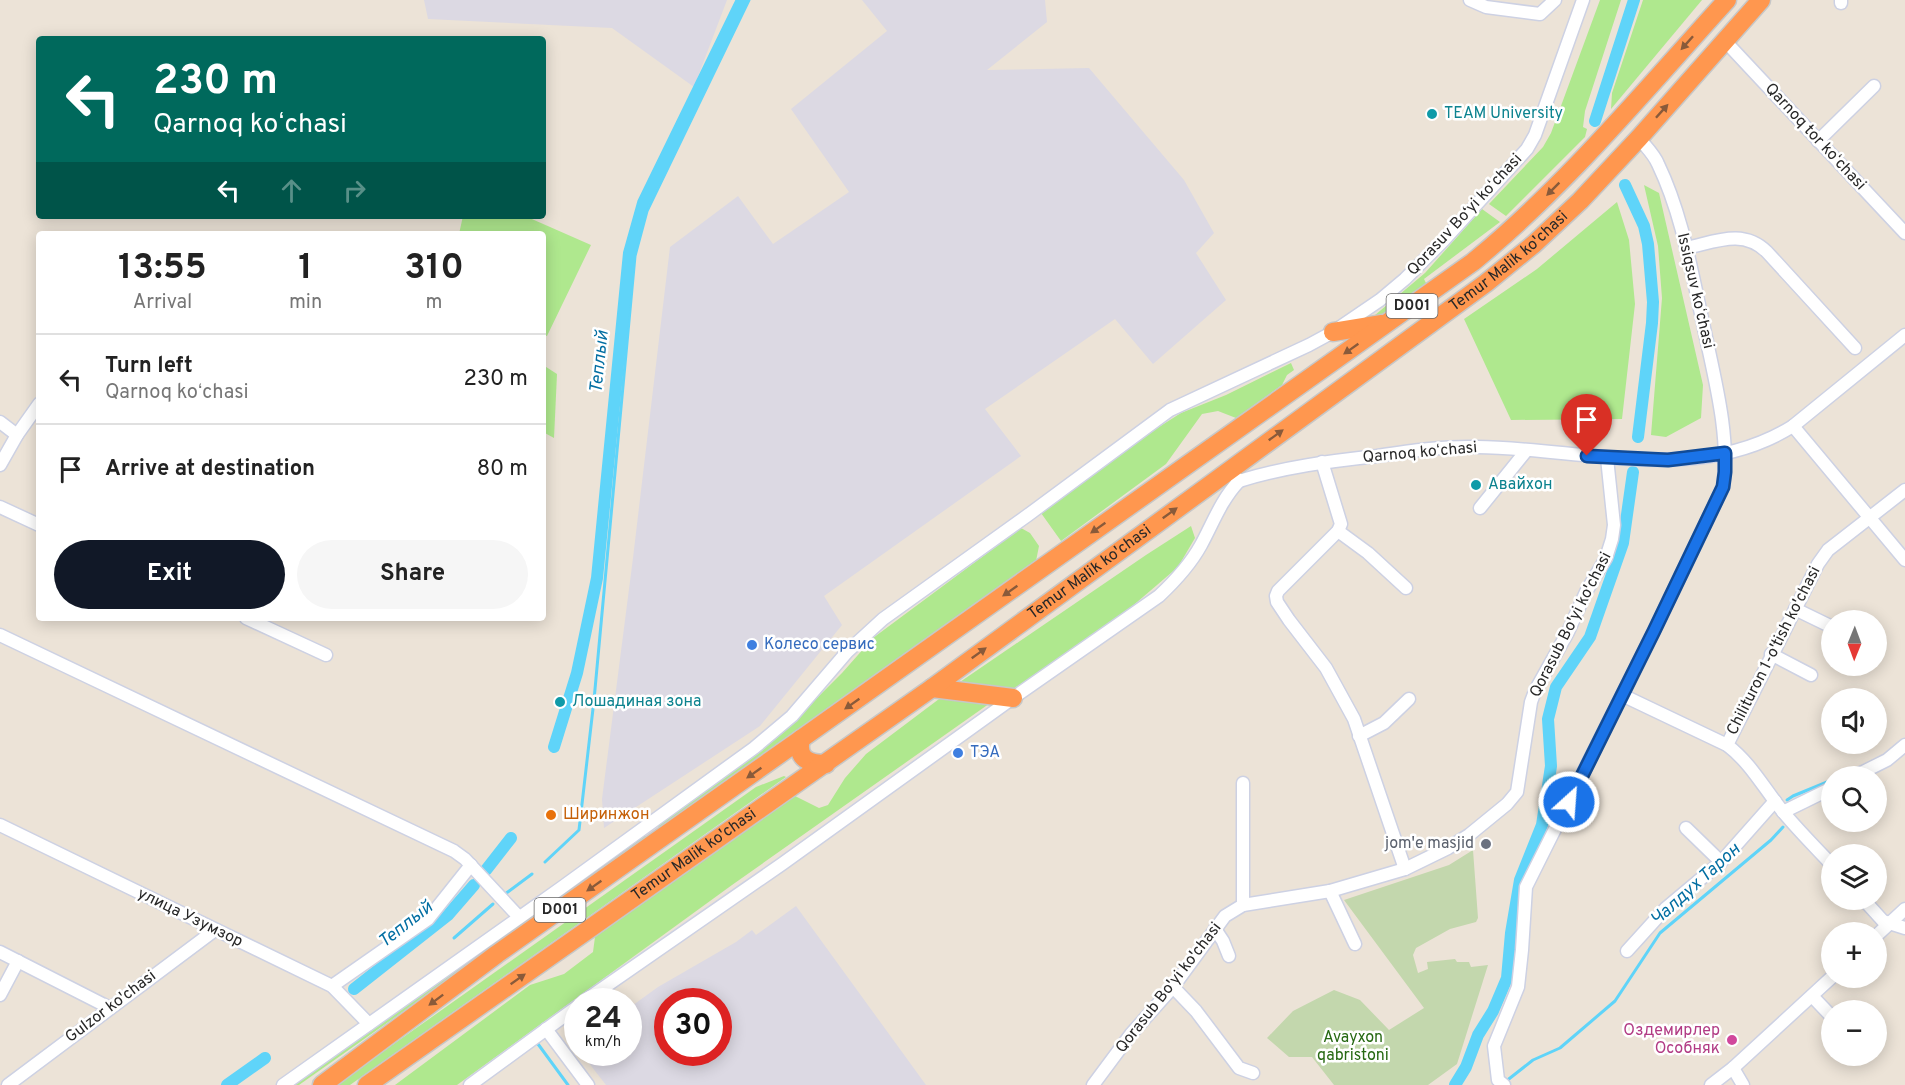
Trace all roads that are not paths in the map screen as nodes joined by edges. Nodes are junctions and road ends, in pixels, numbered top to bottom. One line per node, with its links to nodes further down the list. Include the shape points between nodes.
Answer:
1 (1470, 0): 2 (street, via 1486,7 1540,14)
2 (1555, 0)
3 (1583, 0): 13 (street, Qorasuv Bo‘yi koʻchasi, via 1527,148 1405,279)
4 (1727, 0): 12 (highway, Temur Malik ko'chasi / D001, one-way to 12, via 1543,199 1496,243)
5 (1761, 0): 6 (highway, Temur Malik ko'chasi / D001)
6 (1725, 41): 8 (highway, Temur Malik ko'chasi / D001, one-way to 6); 9 (street, Qarnoq tor koʻchasi)
7 (1874, 86): 9 (street)
8 (1639, 138): 11 (street, Issiqsuv koʻchasi, via 1657,161); 26 (highway, Temur Malik ko'chasi / D001, one-way to 8, via 1502,270 1557,223)
9 (1818, 141): 10 (street, Qarnoq tor koʻchasi)
10 (1905, 233)
11 (1686, 248): 15 (street, via 1739,237 1755,242); 22 (street, Issiqsuv koʻchasi, via 1718,396)
12 (1387, 324): 13 (highway); 20 (highway, Temur Malik ko'chasi / D001, one-way to 20)
13 (1333, 332): 58 (street, Qorasuv Bo‘yi koʻchasi, via 1170,410 883,619 767,738)
14 (1905, 335): 18 (street, Qarnoq koʻchasi)
15 (1855, 348)
16 (36, 408): 19 (street)
17 (0, 422): 19 (street)
18 (1793, 426): 22 (street, Qarnoq koʻchasi, via 1767,440); 30 (street)
19 (17, 435): 25 (street)
20 (1215, 446): 26 (highway); 47 (highway, Temur Malik ko'chasi / D001, one-way to 47)
21 (1526, 451): 23 (street, Qarnoq koʻchasi); 24 (street, Qarnoq koʻchasi, via 1446,447); 29 (street)
22 (1725, 453): 23 (street, Qarnoq koʻchasi, via 1688,459); 43 (street, Issiqsuv koʻchasi, via 1723,487)
23 (1606, 458): 63 (street, Qorasub Bo'yi ko'chasi, via 1614,525 1612,539 1606,558 1535,691 1517,792 1469,835)
24 (1322, 462): 26 (street, Qarnoq koʻchasi); 32 (street, via 1341,524)
25 (0, 465)
26 (1234, 475): 42 (highway, Temur Malik ko'chasi / D001, one-way to 26); 44 (street, via 1194,557 1164,592)
27 (1905, 490): 30 (street, Chilituron 1-o'tish ko'chasi)
28 (0, 507): 31 (street)
29 (1480, 508)
30 (1871, 518): 33 (street); 35 (street, Chilituron 1-o'tish ko'chasi, via 1828,550)
31 (36, 524)
32 (1338, 531): 34 (street); 46 (street, via 1276,596 1289,620 1326,668)
33 (1905, 560)
34 (1406, 588)
35 (1795, 609): 37 (street); 39 (street, Chilituron 1-o'tish ko'chasi)
36 (252, 621): 40 (street)
37 (1821, 622)
38 (0, 635): 62 (street, via 448,848)
39 (1771, 654): 41 (street); 48 (street, Chilituron 1-o'tish ko'chasi)
40 (326, 655)
41 (1811, 675)
42 (932, 688): 44 (highway); 50 (highway, Temur Malik ko'chasi / D001)
43 (1622, 695): 48 (street); 94 (street, Issiqsuv koʻchasi, via 1526,887 1518,987 1494,1046)
44 (1013, 698): 84 (street)
45 (1409, 699): 46 (street, via 1384,723)
46 (1359, 736): 63 (street)
47 (801, 739): 50 (highway, via 804,759); 59 (highway, Temur Malik ko'chasi / D001, one-way to 59)
48 (1727, 745): 54 (street, via 1744,760)
49 (1905, 745): 51 (street)
50 (826, 764): 98 (highway, Temur Malik ko'chasi / D001, one-way to 50)
51 (1875, 766)
52 (1243, 783): 65 (street)
53 (1821, 793): 55 (street)
54 (1775, 801): 55 (street); 61 (street)
55 (1783, 812): 60 (street)
56 (0, 825): 73 (street, улица Узумзор)
57 (1686, 828): 61 (street)
58 (640, 830): 59 (street); 68 (street, Qorasuv Bo‘yi koʻchasi)
59 (670, 832): 79 (highway, Temur Malik ko'chasi / D001, one-way to 79)
60 (1821, 853)
61 (1721, 862): 76 (street, via 1666,908)
62 (471, 866): 68 (street); 81 (street, via 428,919)
63 (1405, 868): 64 (street, Qorasub Bo'yi ko'chasi)
64 (1330, 891): 65 (street, Qorasub Bo'yi ko'chasi); 75 (street)
65 (1243, 906): 72 (street, Qorasub Bo'yi ko'chasi, via 1225,916)
66 (1905, 909): 69 (street)
67 (1873, 910): 69 (street, via 1883,921)
68 (519, 917): 74 (street, Qorasuv Bo‘yi koʻchasi)
69 (1891, 923): 70 (street); 71 (street)
70 (1887, 926)
71 (1905, 928)
72 (1215, 929): 78 (street); 82 (street, Qorasub Bo'yi ko'chasi)
73 (215, 930): 81 (street, улица Узумзор); 88 (street, Gulzor ko'chasi)
74 (495, 935): 79 (street); 90 (street, Qorasuv Bo‘yi koʻchasi)
75 (1355, 944)
76 (1627, 951)
77 (0, 952): 80 (street)
78 (1229, 956)
79 (490, 959): 97 (highway, Temur Malik ko'chasi / D001, one-way to 97)
80 (18, 961): 85 (street); 88 (street)
81 (332, 986): 90 (street, улица Узумзор)
82 (1173, 987): 93 (street, via 1239,1068); 101 (street, Qorasub Bo'yi ko'chasi)
83 (1821, 987): 86 (street)
84 (603, 988)
85 (0, 995)
86 (1812, 996): 87 (street); 92 (street)
87 (1821, 1005)
88 (110, 1008): 95 (street, Gulzor ko'chasi)
89 (564, 1016): 91 (street)
90 (369, 1024): 96 (street, Qorasuv Bo‘yi koʻchasi)
91 (546, 1029): 99 (street); 100 (street)
92 (1733, 1068): 102 (street); 103 (street)
93 (1253, 1073)
94 (1502, 1083)
95 (8, 1085)
96 (283, 1085)
97 (321, 1085)
98 (367, 1085)
99 (470, 1085)
100 (588, 1085)
101 (1093, 1085)
102 (1712, 1085)
103 (1743, 1085)

